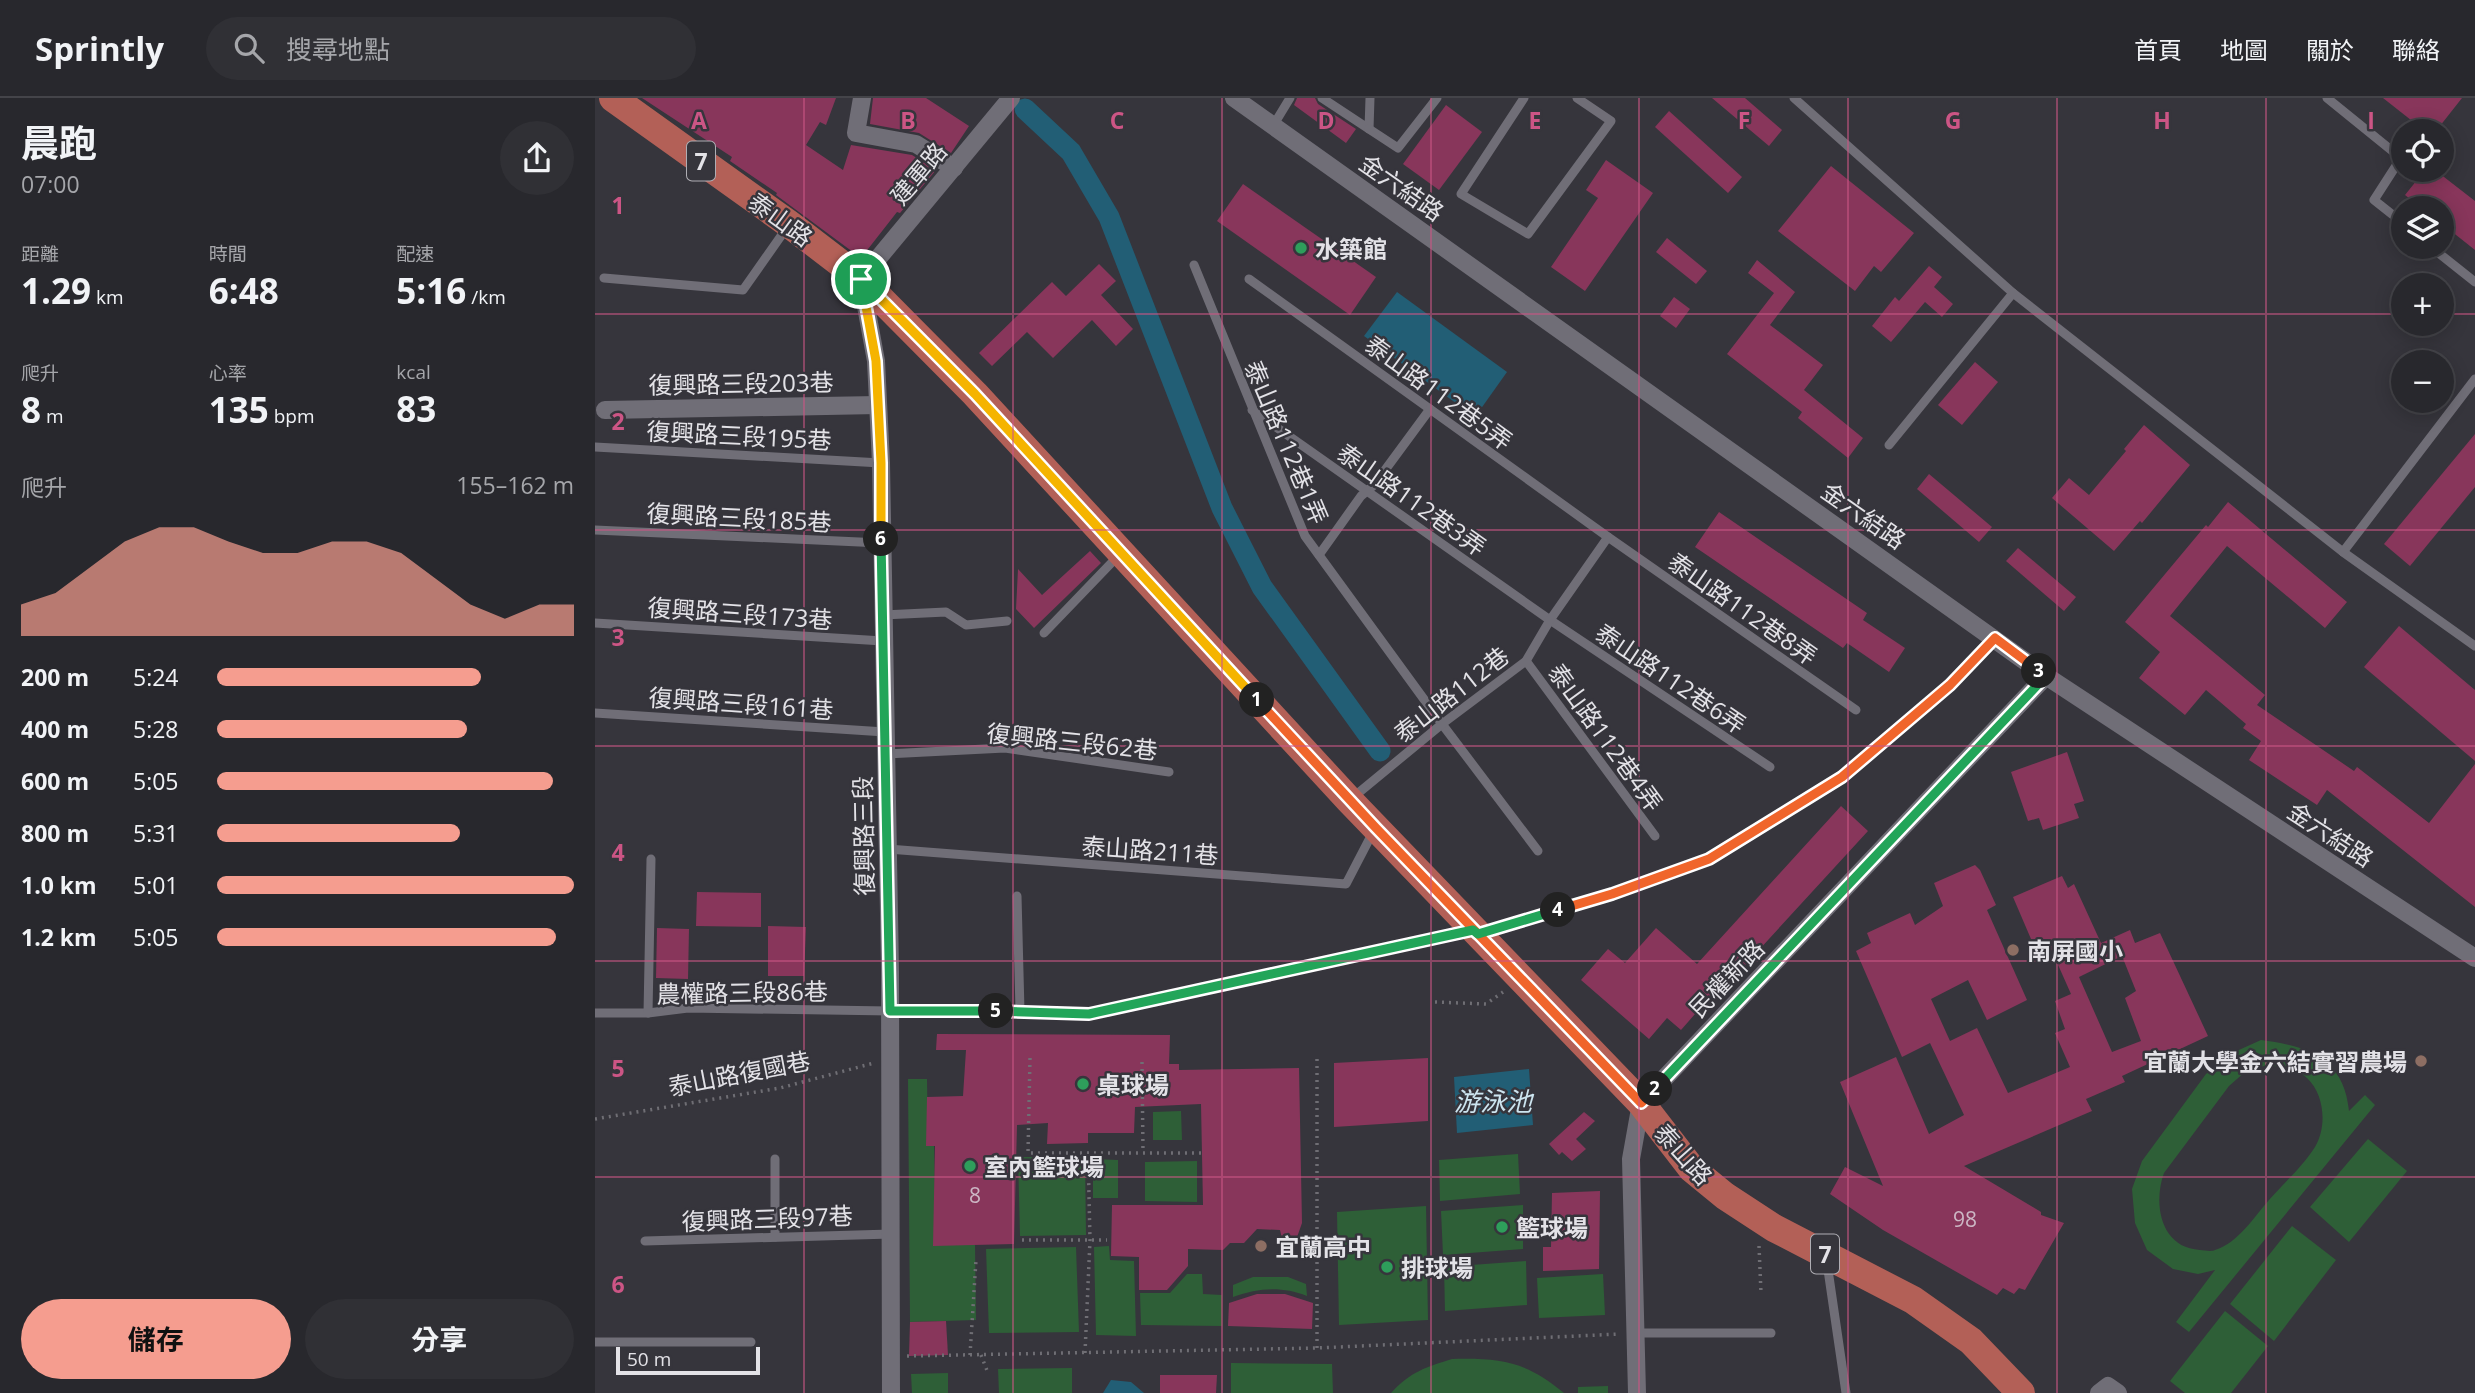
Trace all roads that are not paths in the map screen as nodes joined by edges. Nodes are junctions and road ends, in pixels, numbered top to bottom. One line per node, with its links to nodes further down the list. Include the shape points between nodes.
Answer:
1 (613, 98): 17 (main road, 泰山路 / 7)
2 (862, 98): 15 (street, via 856,133 916,144)
3 (1011, 98): 15 (street, 建軍路)
4 (1234, 98): 13 (street, 金六結路)
5 (1290, 98): 13 (lane)
6 (1322, 98): 14 (lane)
7 (1370, 98): 14 (lane)
8 (1437, 98): 14 (lane, via 1398,148)
9 (1524, 98): 10 (lane, via 1461,194 1528,234 1611,121)
10 (1577, 98)
11 (1794, 98): 24 (lane)
12 (2327, 98): 16 (lane, via 2401,158 2374,200)
13 (1273, 126): 48 (street, 金六結路)
14 (1369, 129)
15 (954, 168): 21 (street, 建軍路)
16 (2391, 213)
17 (789, 224): 20 (lane, via 743,290); 21 (main road, 泰山路 / 7)
18 (2446, 259): 23 (lane)
19 (1194, 265): 27 (lane, 泰山路112巷1弄)
20 (604, 278)
21 (861, 279): 26 (street, 復興路三段, via 876,361); 38 (main road, 泰山路 / 7)
22 (1249, 279): 28 (lane, 泰山路112巷5弄)
23 (2475, 282)
24 (2013, 293): 30 (lane); 37 (lane)
25 (2475, 379): 37 (lane)
26 (878, 405): 29 (street, 復興路三段203巷); 32 (street, 復興路三段)
27 (1251, 409): 33 (lane, 泰山路112巷3弄); 39 (lane, 泰山路112巷1弄, via 1305,536)
28 (1430, 409): 33 (lane); 35 (lane, 泰山路112巷5弄)
29 (605, 410)
30 (1889, 445)
31 (595, 447): 32 (lane, 復興路三段195巷)
32 (881, 463): 36 (street, 復興路三段)
33 (1367, 490): 39 (lane); 41 (lane, 泰山路112巷3弄)
34 (595, 530): 36 (lane, 復興路三段185巷)
35 (1608, 537): 41 (lane, 泰山路112巷); 49 (lane, 泰山路112巷8弄)
36 (881, 542): 40 (street, 復興路三段)
37 (2343, 552): 46 (lane)
38 (1122, 553): 44 (lane); 56 (main road, 泰山路 / 7)
39 (1319, 555): 51 (lane, 泰山路112巷1弄)
40 (883, 615): 42 (lane, via 946,612 966,625); 45 (street, 復興路三段)
41 (1550, 620): 47 (lane, 泰山路112巷); 54 (lane, 泰山路112巷6弄)
42 (1007, 621)
43 (595, 623): 45 (lane, 復興路三段173巷)
44 (1044, 633)
45 (883, 641): 52 (street, 復興路三段)
46 (2475, 646)
47 (1526, 661): 51 (lane, 泰山路112巷); 58 (lane, 泰山路112巷4弄)
48 (2046, 676): 65 (street, 金六結路); 70 (street, 民權新路)
49 (1856, 710)
50 (595, 713): 52 (lane, 復興路三段161巷)
51 (1441, 724): 56 (lane, 泰山路112巷); 60 (lane, 泰山路112巷1弄)
52 (885, 732): 53 (street, 復興路三段)
53 (886, 754): 55 (lane, 復興路三段62巷, via 1005,748); 59 (street, 復興路三段)
54 (1770, 767)
55 (1169, 772)
56 (1349, 800): 57 (main road, 泰山路 / 7)
57 (1376, 828): 59 (lane, 泰山路211巷, via 1346,884); 64 (main road, 泰山路 / 7)
58 (1654, 836)
59 (887, 849): 66 (street, 復興路三段)
60 (1538, 850)
61 (652, 859): 69 (lane)
62 (1612, 894): 64 (lane)
63 (1017, 896): 67 (lane)
64 (1476, 932): 67 (lane, 農權路三段86巷, via 1089,1014); 70 (main road, 泰山路 / 7)
65 (2475, 958)
66 (890, 1011): 67 (lane, 農權路三段86巷); 69 (lane, 農權路三段86巷, via 688,1008); 72 (street, 復興路三段)
67 (1020, 1011)
68 (595, 1013): 69 (lane, 農權路三段86巷)
69 (648, 1013)
70 (1641, 1103): 75 (main road, 泰山路 / 7, via 1692,1169 1725,1196 1773,1228); 76 (street, via 1630,1159)
71 (775, 1159): 73 (lane)
72 (891, 1234): 73 (lane, 復興路三段97巷); 80 (street, 復興路三段)
73 (775, 1237): 74 (lane, 復興路三段97巷)
74 (645, 1241)
75 (1826, 1254): 82 (lane); 83 (main road, 泰山路 / 7, via 1913,1300 1971,1341)
76 (1636, 1333): 77 (lane); 81 (street)
77 (1771, 1333)
78 (595, 1342): 79 (lane)
79 (751, 1342)
80 (891, 1393)
81 (1637, 1393)
82 (1846, 1393)
83 (2021, 1393)
84 (2099, 1393): 85 (street, via 2108,1386)
85 (2118, 1393)

